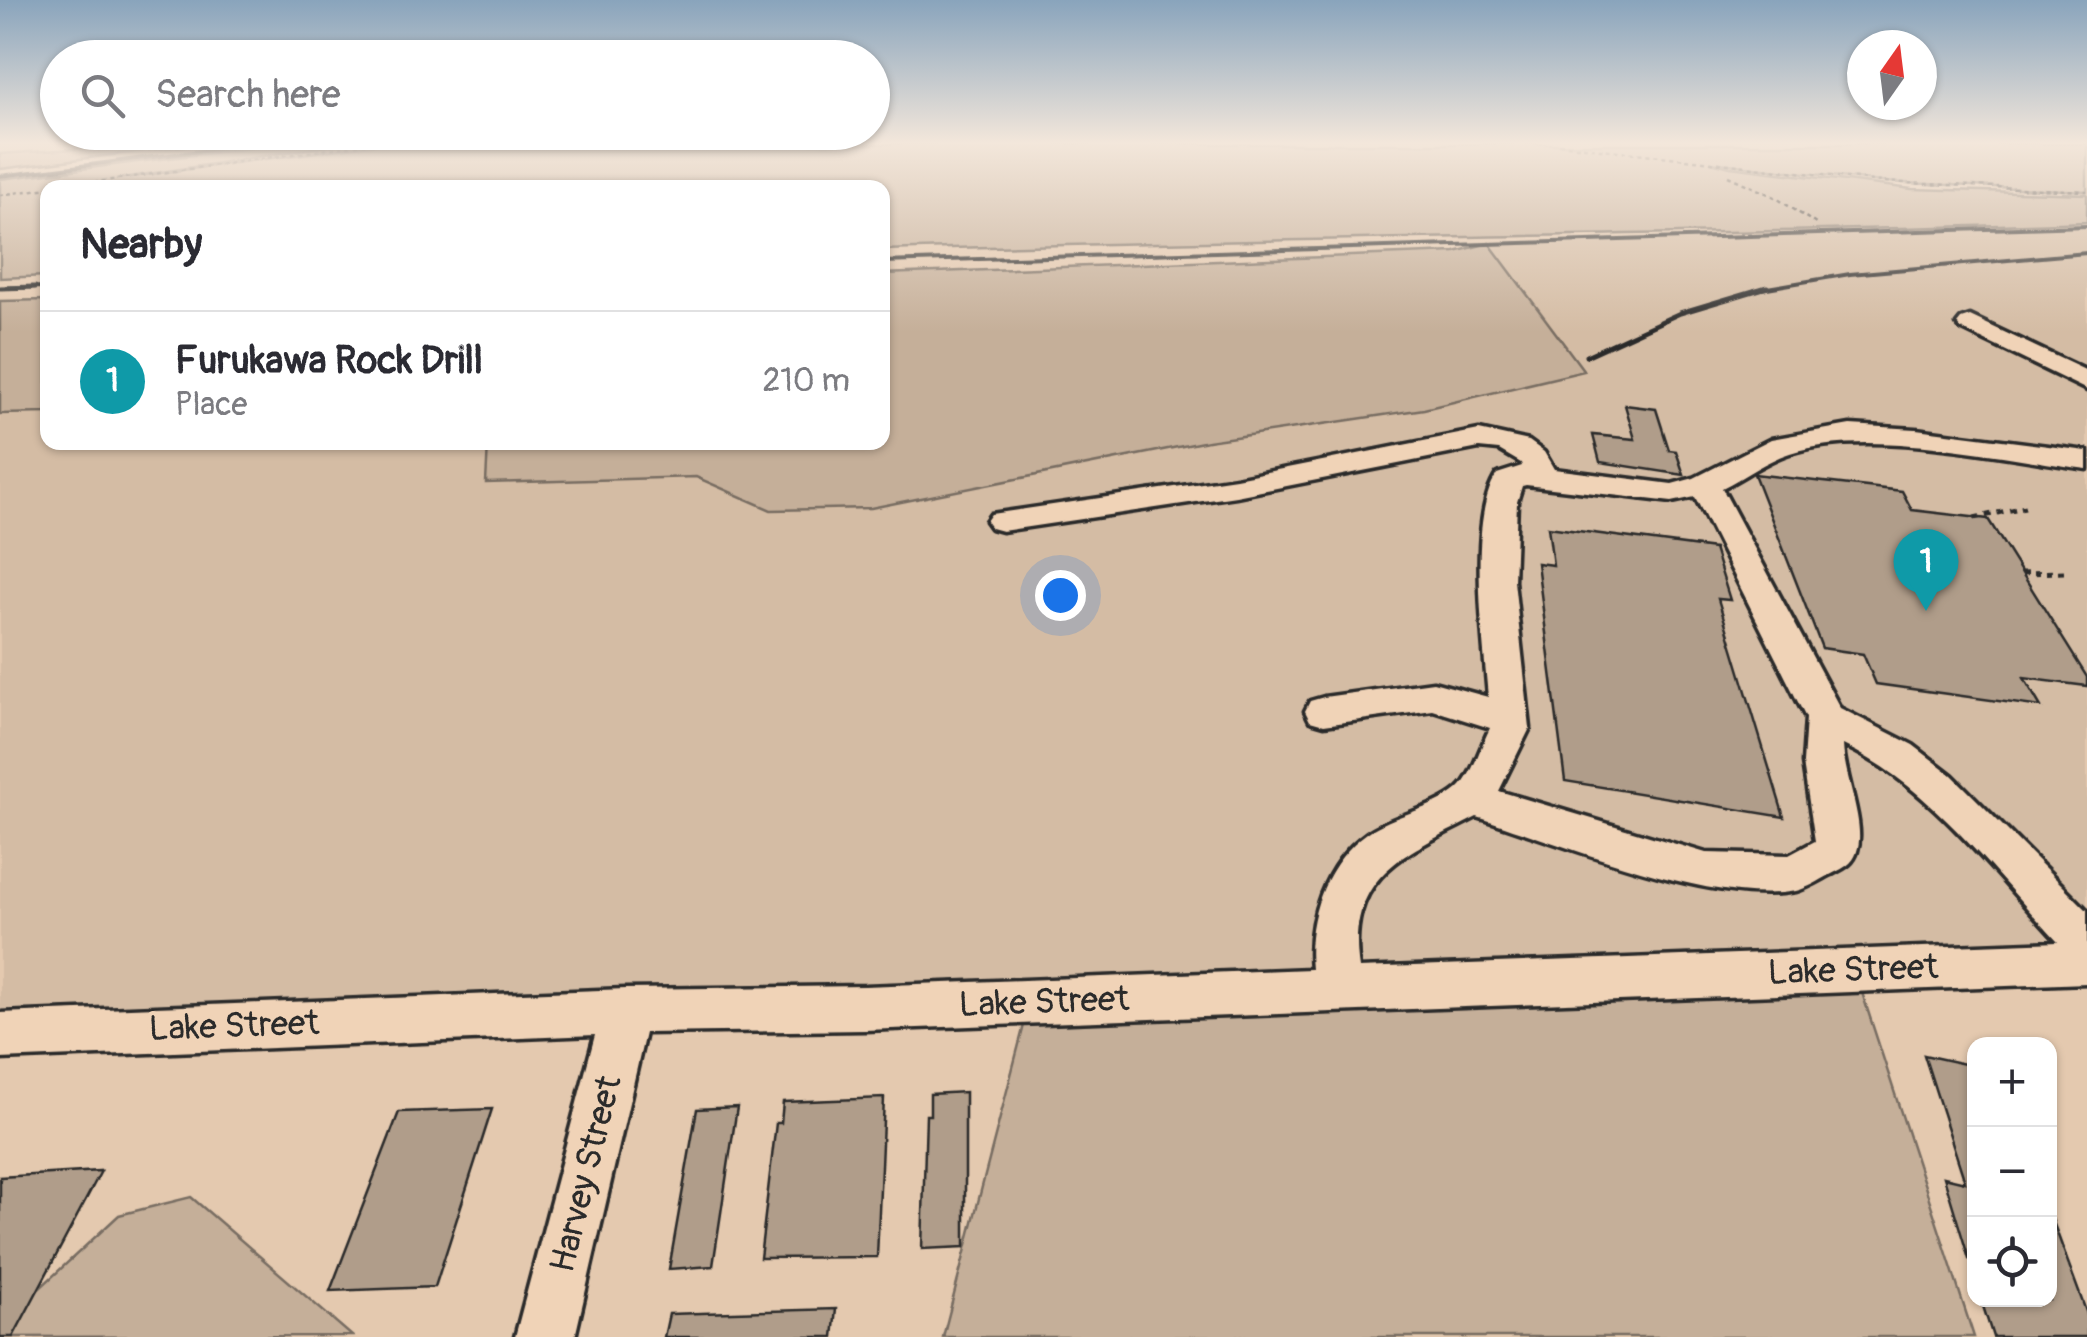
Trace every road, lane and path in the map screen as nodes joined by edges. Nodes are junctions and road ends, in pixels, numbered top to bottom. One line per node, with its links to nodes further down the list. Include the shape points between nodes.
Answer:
1 (1789, 206): 2 (path)
2 (1816, 224)
3 (1970, 324): 4 (street)
4 (2087, 382)
5 (2087, 460): 7 (street, via 1850,434 1782,446)
6 (1540, 478): 7 (street, via 1672,493); 10 (street, via 1529,452 1479,439 1236,486); 14 (street, via 1522,475 1503,488 1496,582)
7 (1706, 485): 15 (street)
8 (2026, 507): 9 (path)
9 (1974, 518)
10 (1002, 521)
11 (2067, 572): 12 (path)
12 (2022, 573)
13 (1324, 711): 14 (street, via 1432,696)
14 (1508, 716): 16 (street, via 1505,740)
15 (1826, 718): 16 (street, via 1821,746 1840,834 1836,852 1794,872 1706,871); 17 (street, via 1899,756 1936,786)
16 (1474, 800): 19 (street, via 1383,845 1354,873 1335,920)
17 (2087, 942)
18 (2087, 962): 19 (street, Lake Street)
19 (1338, 992): 20 (street, Lake Street)
20 (626, 1010): 21 (street, Lake Street); 22 (street, Harvey Street)
21 (0, 1036)
22 (546, 1337)

